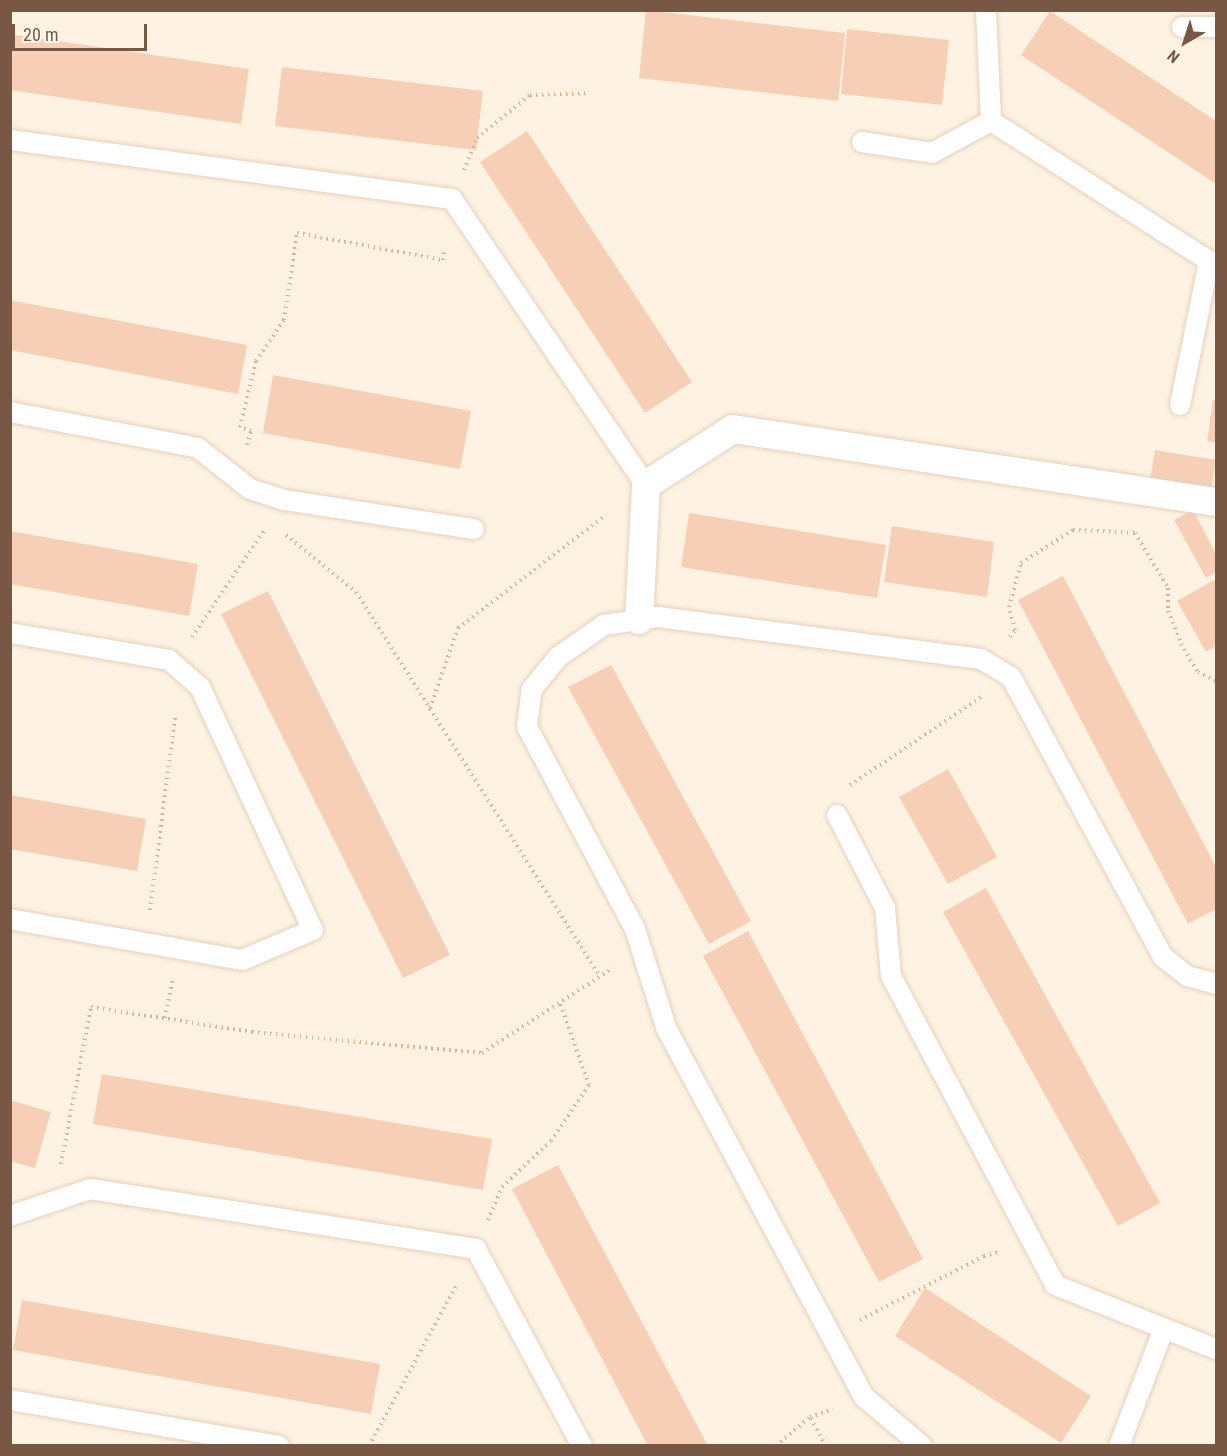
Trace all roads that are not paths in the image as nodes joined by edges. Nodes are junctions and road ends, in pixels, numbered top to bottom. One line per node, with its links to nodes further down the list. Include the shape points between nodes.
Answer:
1 (986, 10): 4 (lane)
2 (1182, 27): 3 (lane)
3 (1216, 27)
4 (991, 121): 6 (lane, via 932,153); 7 (lane, via 1209,261)
5 (10, 140): 9 (lane, via 452,199)
6 (862, 142)
7 (1180, 405)
8 (10, 412): 11 (lane, via 198,448 250,489 284,500)
9 (646, 485): 10 (street, via 734,429); 12 (street)
10 (1216, 502)
11 (474, 529)
12 (639, 620): 16 (lane, via 658,617 981,658 1011,677 1162,957 1187,976); 23 (lane, via 604,625 558,657 532,689 526,727 635,929 667,1029 864,1397)
13 (10, 633): 15 (lane, via 169,660 200,687 313,930 242,960)
14 (837, 815): 18 (lane, via 885,908 891,976 1055,1285)
15 (10, 919)
16 (1216, 984)
17 (10, 1216): 22 (lane, via 90,1189 476,1249)
18 (1164, 1328): 19 (lane); 24 (lane)
19 (1216, 1349)
20 (10, 1400): 21 (lane)
21 (279, 1446)
22 (582, 1446)
23 (922, 1446)
24 (1119, 1446)

